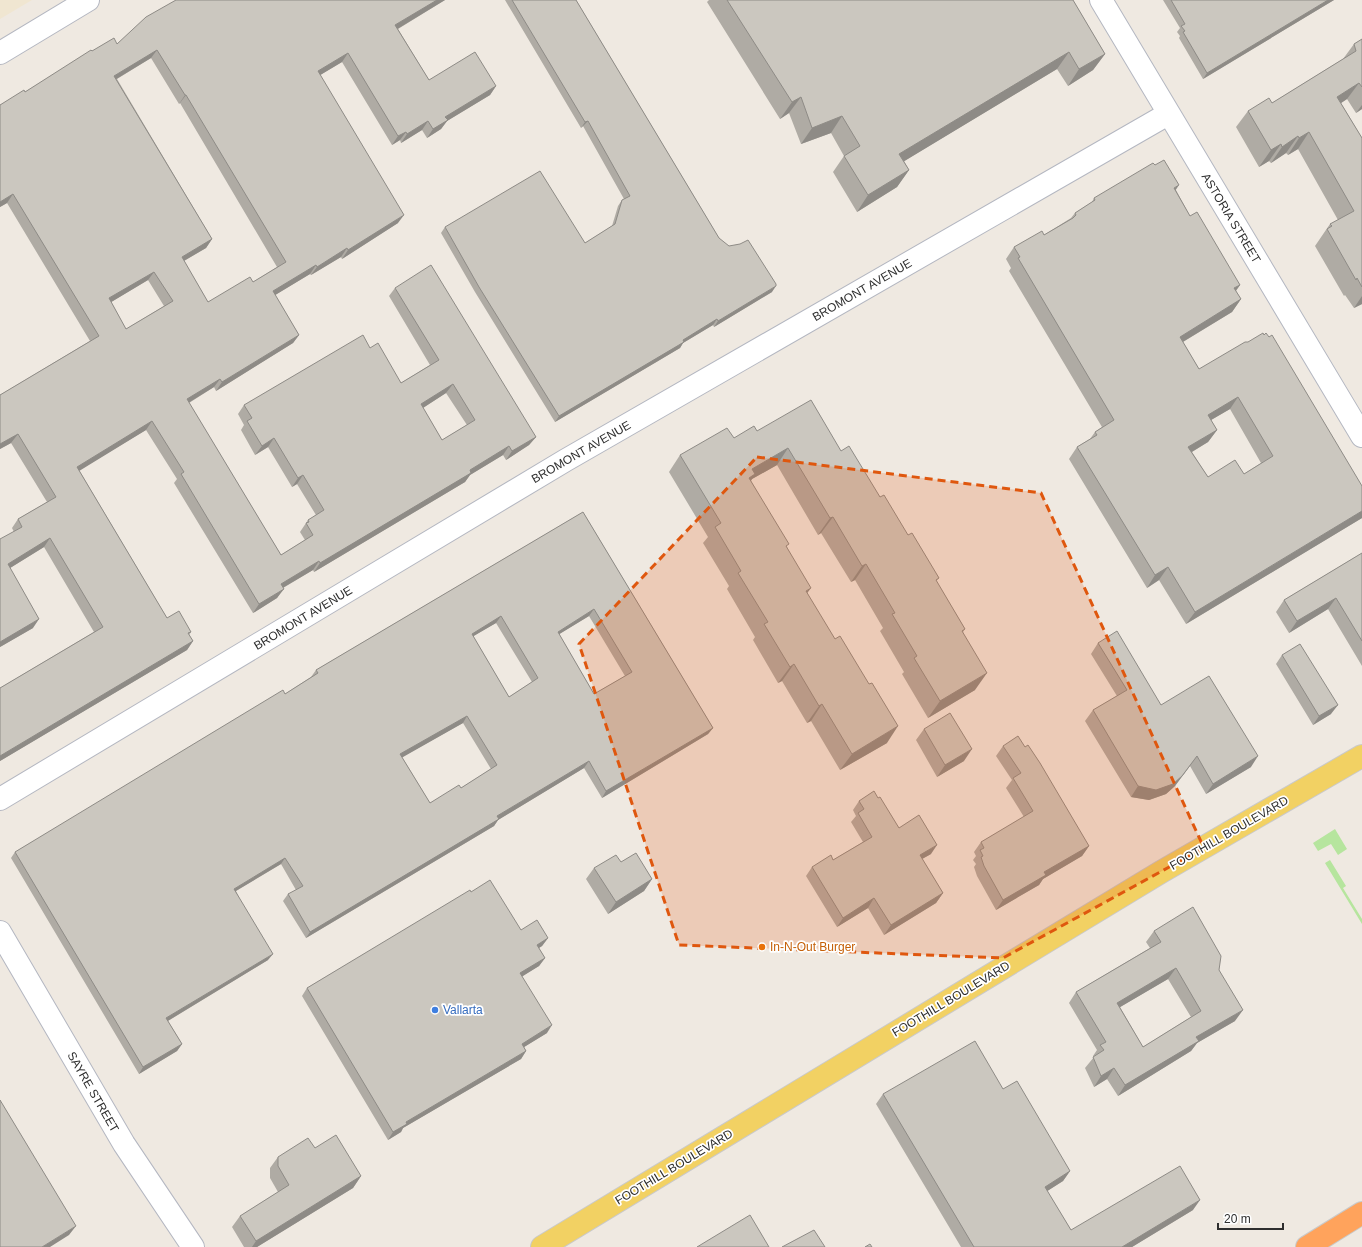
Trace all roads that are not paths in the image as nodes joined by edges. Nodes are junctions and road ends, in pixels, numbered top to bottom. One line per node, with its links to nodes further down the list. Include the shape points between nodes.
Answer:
1 (88, 0): 3 (street)
2 (1101, 0): 4 (street, ASTORIA STREET)
3 (0, 52)
4 (1168, 114): 5 (street, ASTORIA STREET); 7 (street, BROMONT AVENUE, via 566,460)
5 (1362, 436)
6 (1362, 756): 11 (main road, FOOTHILL BOULEVARD, via 1161,872)
7 (0, 799)
8 (0, 932): 10 (street, SAYRE STREET, via 124,1144)
9 (1362, 1213): 12 (highway)
10 (193, 1247)
11 (542, 1247)
12 (1308, 1247)

